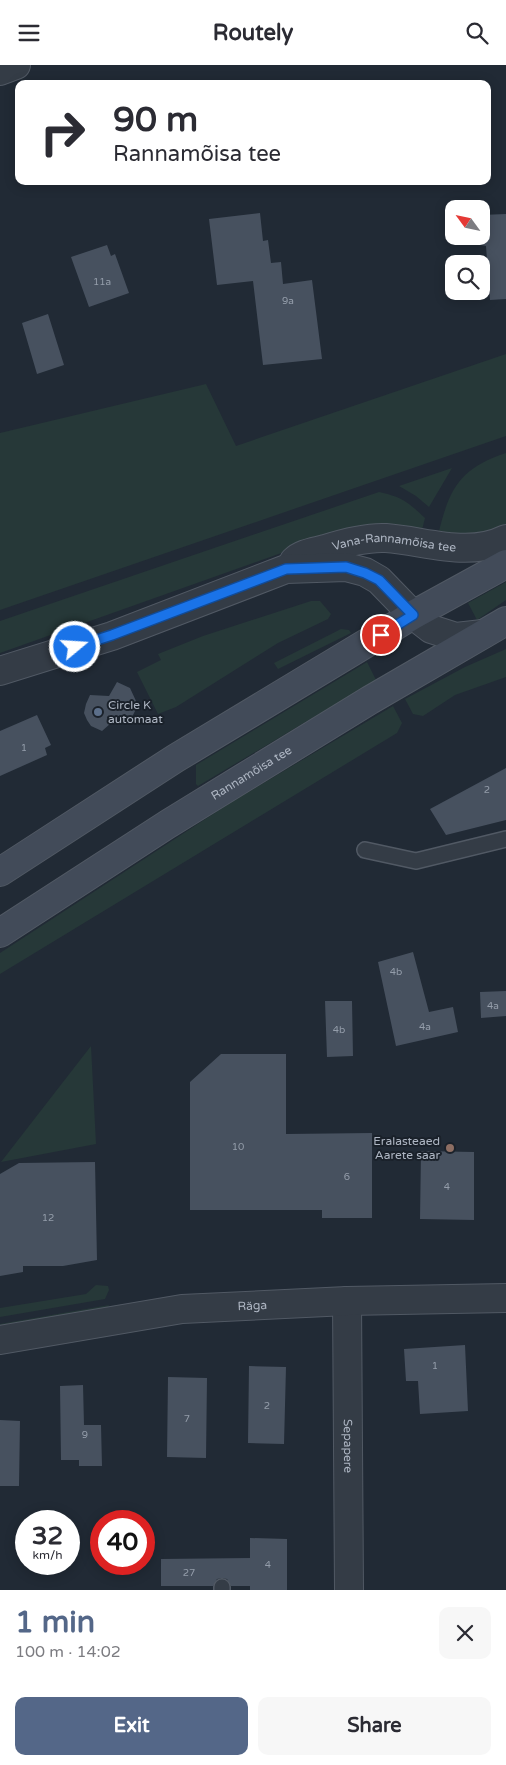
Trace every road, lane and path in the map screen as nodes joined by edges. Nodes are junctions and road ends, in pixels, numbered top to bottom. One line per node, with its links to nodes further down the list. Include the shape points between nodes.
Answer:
1 (16, 65): 2 (street)
2 (0, 71)
3 (506, 539): 5 (street, Vana-Rannamõisa tee, via 474,548 384,538 366,540 300,556)
4 (506, 564): 6 (main road)
5 (286, 569): 6 (street, Vana-Rannamõisa tee, via 346,567 365,573 379,580); 8 (street, Vana-Rannamõisa tee, via 112,635)
6 (413, 615): 7 (street, Vana-Rannamõisa tee, via 432,629 456,637); 11 (main road, via 176,758)
7 (494, 627): 12 (main road, Rannamõisa tee, via 168,824)
8 (0, 671)
9 (506, 839): 10 (lane, via 416,861)
10 (365, 850)
11 (0, 872)
12 (0, 933)
13 (506, 1298): 14 (street, Räga)
14 (347, 1301): 15 (street, Räga, via 182,1309); 16 (street, Sepapere)
15 (0, 1340)
16 (349, 1590)

